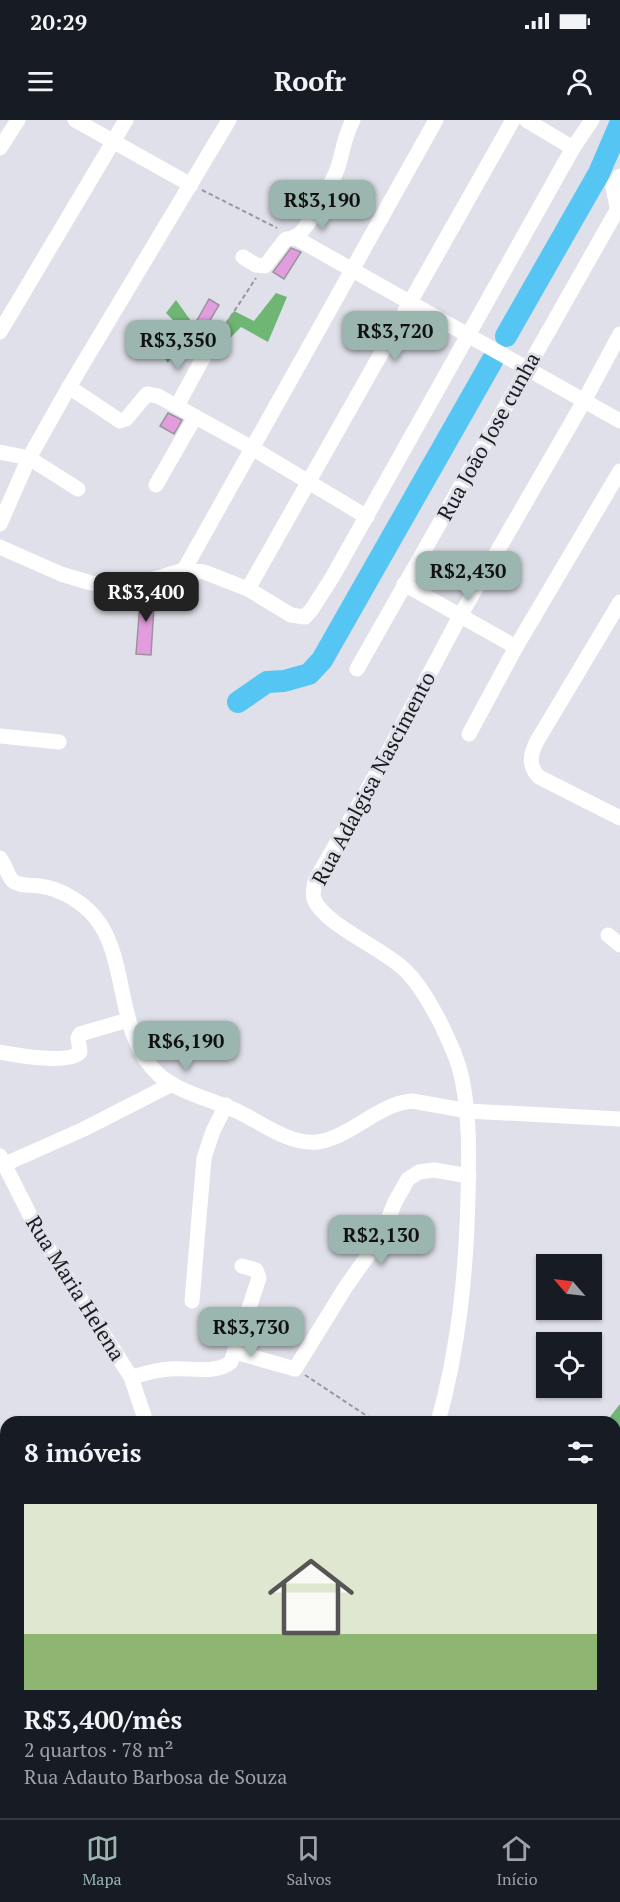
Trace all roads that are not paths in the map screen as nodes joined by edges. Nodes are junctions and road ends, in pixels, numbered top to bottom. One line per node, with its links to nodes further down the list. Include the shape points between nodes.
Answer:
1 (18, 120): 11 (street)
2 (75, 120): 10 (street)
3 (126, 120): 10 (street)
4 (229, 120): 14 (street)
5 (353, 120): 16 (street, via 326,194)
6 (436, 120): 18 (street)
7 (513, 120): 19 (street)
8 (526, 120): 12 (street)
9 (592, 120): 12 (street)
10 (113, 141): 14 (street); 21 (street)
11 (0, 148)
12 (573, 148): 23 (street)
13 (620, 176): 15 (street, via 613,187)
14 (191, 185): 25 (street)
15 (619, 206): 24 (street, Rua João Jose cunha)
16 (294, 237): 17 (street, via 285,240 265,266); 18 (street)
17 (243, 256)
18 (353, 270): 19 (street); 30 (street)
19 (411, 303): 23 (street); 34 (street)
20 (194, 331): 27 (street, via 206,339 208,349)
21 (0, 332)
22 (620, 334): 26 (street, Rua Adalgisa Nascimento)
23 (468, 336): 24 (street); 37 (street)
24 (526, 369): 26 (street); 41 (street, Rua João Jose cunha)
25 (69, 387): 27 (street, via 120,421 147,394); 32 (street)
26 (584, 401): 29 (street); 44 (street, Rua Adalgisa Nascimento)
27 (177, 406): 28 (street)
28 (195, 417): 30 (street); 35 (street)
29 (620, 421)
30 (252, 448): 34 (street); 40 (street)
31 (0, 452): 32 (street)
32 (29, 458): 36 (street); 38 (street)
33 (620, 471): 45 (street)
34 (307, 482): 37 (street); 42 (street)
35 (156, 485)
36 (78, 489)
37 (367, 517): 42 (street, via 305,617 291,615)
38 (0, 524)
39 (0, 547): 40 (street, via 91,583 151,580)
40 (184, 570): 42 (street, via 218,576)
41 (405, 584): 44 (street); 46 (street, Rua João Jose cunha)
42 (248, 589)
43 (620, 602): 50 (street, via 531,751 532,766 539,777)
44 (460, 616): 45 (street); 56 (street, Rua Adalgisa Nascimento, via 315,881 313,896 333,921 384,954 414,980 449,1042 462,1077)
45 (516, 647): 47 (street)
46 (357, 669)
47 (469, 734)
48 (0, 736): 49 (street)
49 (59, 742)
50 (620, 818)
51 (0, 858): 52 (street, via 15,883 61,891 101,925)
52 (128, 1020): 53 (street, via 80,1034 80,1052 75,1057 36,1058); 54 (street, via 148,1061 159,1076)
53 (0, 1053)
54 (172, 1084): 55 (street); 58 (street, via 84,1129)
55 (226, 1105): 56 (street, via 293,1139 312,1143 404,1102 419,1101); 61 (street, via 204,1158)
56 (468, 1111): 57 (street); 59 (street, Rua Adalgisa Nascimento)
57 (620, 1119)
58 (2, 1160): 63 (street, Rua Maria Helena, via 40,1237)
59 (469, 1176): 62 (street, via 434,1170 419,1172 408,1179 381,1237 296,1369); 65 (street, Rua Adalgisa Nascimento, via 463,1298)
60 (242, 1266): 62 (street, via 256,1270 259,1278)
61 (192, 1301)
62 (235, 1352): 63 (street, via 231,1362 222,1367 168,1369)
63 (131, 1377): 64 (street, Rua Maria Helena)
64 (144, 1416)
65 (439, 1416)

